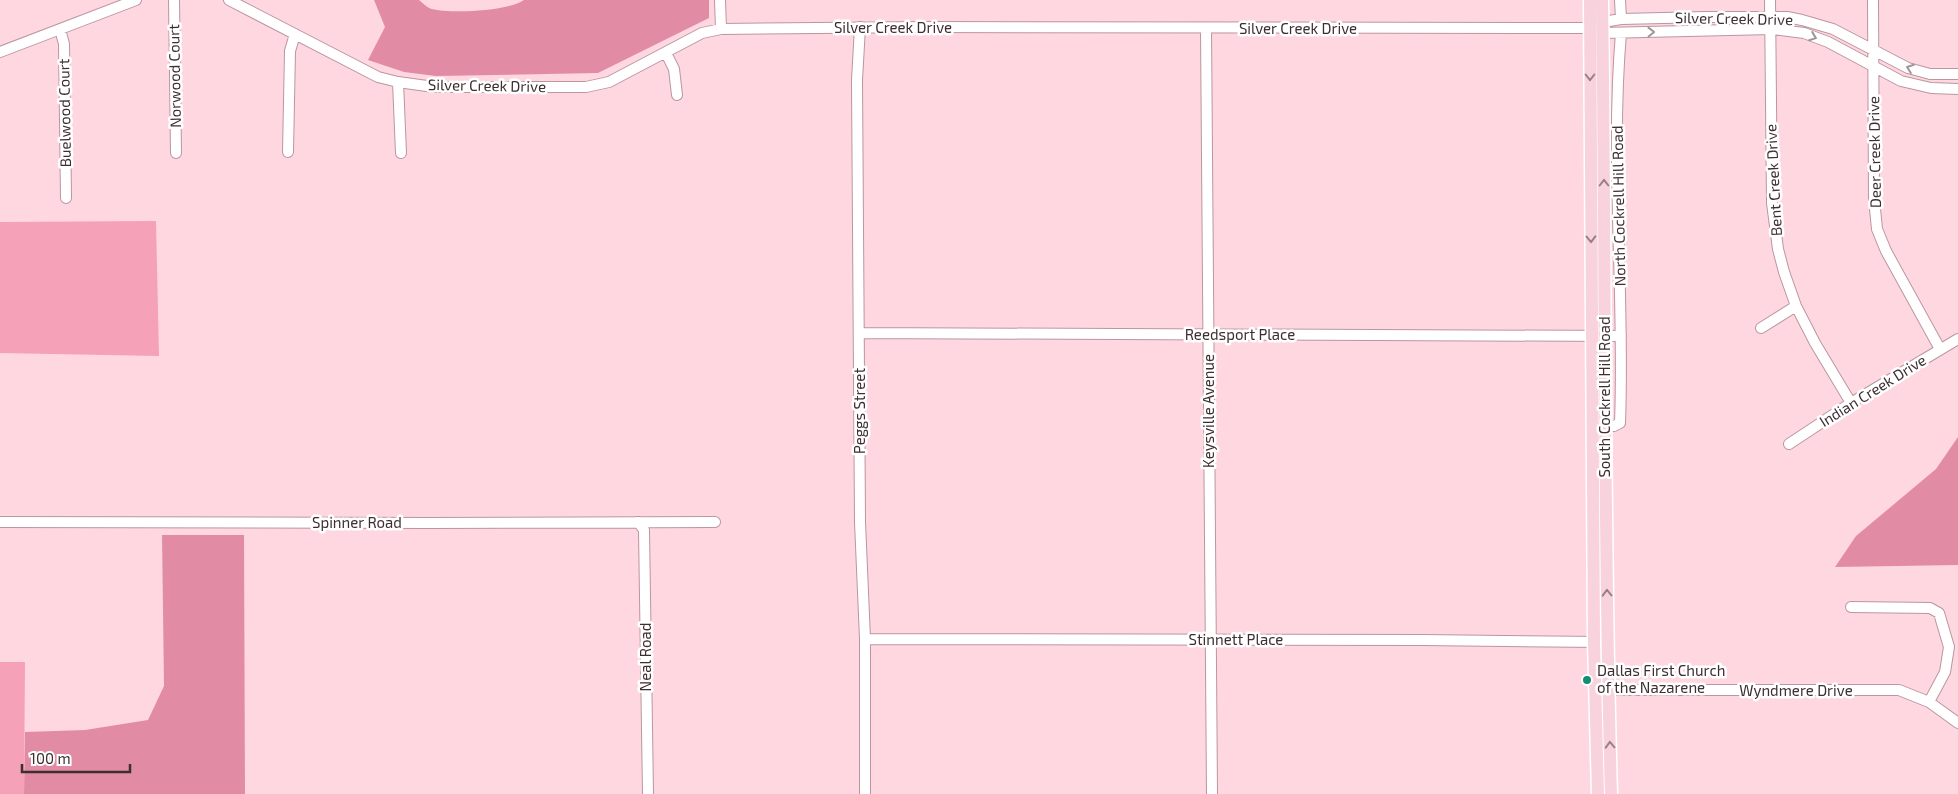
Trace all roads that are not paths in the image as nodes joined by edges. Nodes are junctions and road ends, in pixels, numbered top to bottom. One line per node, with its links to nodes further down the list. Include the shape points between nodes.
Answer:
1 (136, 0): 16 (street)
2 (174, 0): 30 (street, Norwood Court)
3 (230, 0): 20 (street, Silver Creek Drive)
4 (720, 0): 17 (street)
5 (1590, 0): 15 (main road, South Cockrell Hill Road)
6 (1602, 0): 13 (main road, South Cockrell Hill Road)
7 (1620, 0): 11 (street)
8 (1770, 0): 10 (street, Bent Creek Drive)
9 (1873, 0): 21 (street, Deer Creek Drive)
10 (1770, 17): 11 (street, Silver Creek Drive); 18 (street, Bent Creek Drive); 21 (street, Silver Creek Drive, via 1802,20 1833,29)
11 (1621, 19): 13 (street, Silver Creek Drive)
12 (860, 27): 14 (street, Silver Creek Drive); 17 (street, Silver Creek Drive); 37 (street, Peggs Street)
13 (1603, 27): 15 (street, Silver Creek Drive); 19 (street, Silver Creek Drive); 34 (main road, South Cockrell Hill Road, one-way to 13)
14 (1206, 28): 15 (street, Silver Creek Drive); 38 (street, Keysville Avenue)
15 (1590, 28): 39 (main road, South Cockrell Hill Road, one-way to 39)
16 (60, 29): 22 (street); 32 (street, Buelwood Court, via 64,44)
17 (721, 29): 23 (street, Silver Creek Drive, via 702,32)
18 (1772, 29): 19 (street, Silver Creek Drive, one-way to 18); 24 (street, Silver Creek Drive, one-way to 24, via 1804,33); 35 (street, Bent Creek Drive, via 1774,222 1784,272)
19 (1620, 33): 33 (street, North Cockrell Hill Road)
20 (295, 34): 26 (street, Silver Creek Drive, via 378,77); 29 (street, via 290,51)
21 (1873, 50): 24 (street, Deer Creek Drive); 25 (street, Silver Creek Drive, one-way to 21, via 1930,74 1908,68)
22 (0, 52)
23 (666, 53): 26 (street, Silver Creek Drive, via 609,82 586,87 434,87); 28 (street, via 674,69)
24 (1874, 67): 27 (street, Silver Creek Drive, via 1902,81 1931,88); 42 (street, Deer Creek Drive, via 1874,199 1878,229 1886,252)
25 (1958, 74)
26 (398, 82): 31 (street)
27 (1958, 89)
28 (677, 96)
29 (288, 152)
30 (176, 153)
31 (401, 153)
32 (66, 198)
33 (1617, 206): 34 (street); 40 (street, North Cockrell Hill Road)
34 (1604, 207): 39 (main road, South Cockrell Hill Road)
35 (1796, 306): 36 (street); 43 (street, Bent Creek Drive)
36 (1761, 328)
37 (860, 334): 38 (street, Reedsport Place); 50 (street, Peggs Street)
38 (1208, 336): 39 (street, Reedsport Place); 51 (street, Keysville Avenue)
39 (1598, 336): 40 (street, Reedsport Place); 44 (main road, South Cockrell Hill Road); 52 (main road, South Cockrell Hill Road)
40 (1621, 336): 44 (street, North Cockrell Hill Road, via 1620,423)
41 (1958, 339): 42 (street, Indian Creek Drive)
42 (1940, 349): 43 (street, Indian Creek Drive)
43 (1851, 403): 45 (street, Indian Creek Drive)
44 (1604, 426): 53 (main road, South Cockrell Hill Road, one-way to 44)
45 (1789, 444)
46 (0, 522): 47 (street, Spinner Road)
47 (638, 522): 48 (street, Spinner Road); 57 (street, Neal Road, via 644,530)
48 (715, 522)
49 (1851, 607): 55 (street, via 1930,608 1939,613 1948,647 1945,672)
50 (864, 639): 51 (street, Stinnett Place); 58 (street, Peggs Street)
51 (1211, 640): 52 (street, Stinnett Place); 59 (street, Keysville Avenue)
52 (1594, 642): 53 (street, Stinnett Place); 54 (main road, South Cockrell Hill Road)
53 (1608, 642): 54 (main road, South Cockrell Hill Road)
54 (1602, 690): 55 (street, Wyndmere Drive, via 1899,690); 60 (main road, South Cockrell Hill Road); 61 (main road, South Cockrell Hill Road, one-way to 54)
55 (1930, 702): 56 (street, Wyndmere Drive)
56 (1958, 723)
57 (648, 794)
58 (865, 794)
59 (1212, 794)
60 (1598, 794)
61 (1611, 794)

